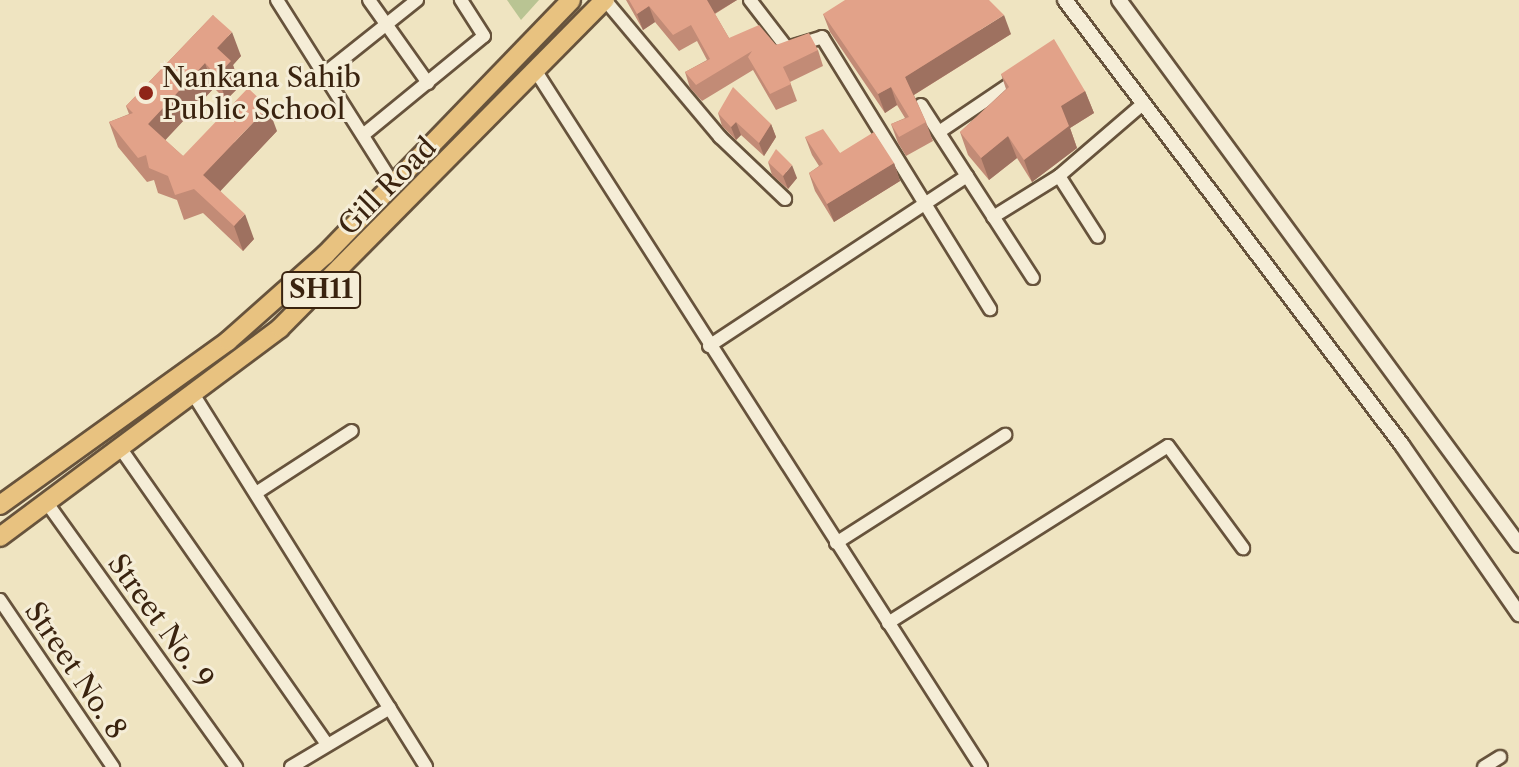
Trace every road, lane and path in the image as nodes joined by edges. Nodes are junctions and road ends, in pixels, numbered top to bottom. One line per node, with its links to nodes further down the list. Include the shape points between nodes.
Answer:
1 (277, 0): 13 (street)
2 (369, 0): 10 (street)
3 (417, 0): 10 (street)
4 (461, 0): 14 (street, via 484,36)
5 (571, 0): 21 (main road, Gill Road / SH11)
6 (605, 0): 12 (main road, Gill Road / SH11); 22 (street, via 720,137)
7 (750, 0): 23 (street, via 787,48 822,37)
8 (1065, 0): 15 (street)
9 (1119, 0): 38 (street)
10 (386, 24): 13 (street); 14 (street)
11 (1028, 72): 17 (street)
12 (537, 73): 28 (street); 29 (main road, Gill Road / SH11, via 378,237)
13 (324, 74): 18 (street)
14 (428, 83): 18 (street)
15 (1144, 103): 20 (street); 41 (street, via 1402,445)
16 (921, 105): 17 (street)
17 (939, 132): 19 (street)
18 (363, 135): 21 (street)
19 (967, 176): 23 (street); 24 (street)
20 (1059, 176): 24 (street); 25 (street)
21 (394, 185): 35 (main road, Gill Road / SH11, via 228,341)
22 (785, 199)
23 (924, 204): 27 (street); 28 (street)
24 (993, 217): 26 (street)
25 (1098, 237)
26 (1033, 278)
27 (990, 309)
28 (709, 346): 37 (street)
29 (195, 397): 32 (main road, Gill Road / SH11); 33 (street)
30 (352, 431): 33 (street)
31 (1005, 435): 37 (street)
32 (121, 449): 34 (main road, Gill Road / SH11); 44 (street)
33 (256, 493): 43 (street)
34 (47, 503): 36 (main road, Gill Road / SH11); 47 (street, Street No. 9)
35 (0, 505)
36 (0, 537)
37 (836, 543): 42 (street)
38 (1519, 545)
39 (1243, 548): 42 (street, via 1168,446)
40 (0, 600): 46 (street, Street No. 8)
41 (1519, 614)
42 (888, 623): 50 (street)
43 (390, 708): 44 (street); 49 (street)
44 (327, 744): 48 (street)
45 (1500, 757): 51 (street)
46 (113, 767)
47 (236, 767)
48 (291, 767)
49 (426, 767)
50 (981, 767)
51 (1484, 767)

